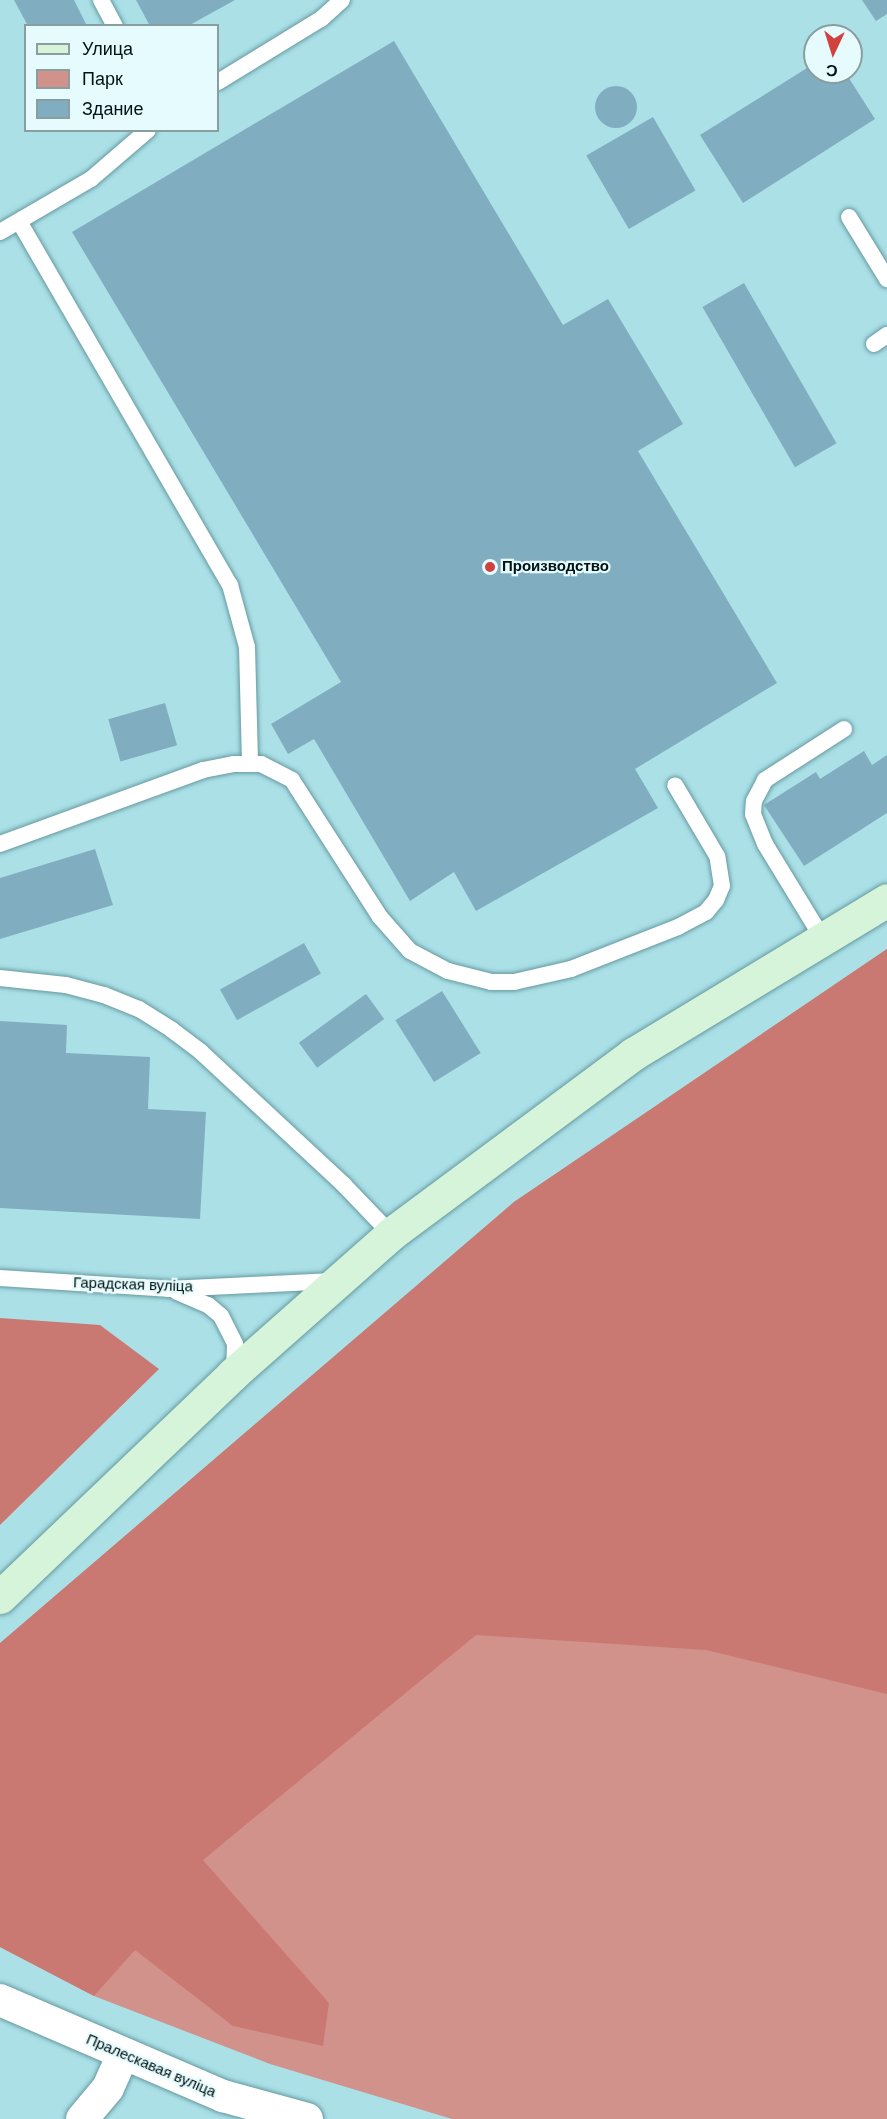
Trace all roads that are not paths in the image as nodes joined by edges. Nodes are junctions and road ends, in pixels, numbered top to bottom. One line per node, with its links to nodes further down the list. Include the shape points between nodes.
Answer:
1 (101, 0): 3 (lane)
2 (342, 0): 4 (lane, via 321,19)
3 (114, 24)
4 (219, 81)
5 (146, 132): 7 (lane, via 91,179)
6 (849, 217): 9 (lane)
7 (20, 222): 8 (lane); 11 (lane, via 230,585 247,647)
8 (0, 232)
9 (887, 279)
10 (844, 729): 15 (lane, via 765,780 754,801 753,814 761,836)
11 (250, 763): 12 (lane, via 272,767 292,780 380,917 410,951 448,971 490,982 514,982 571,969 706,912 722,886 722,870); 13 (lane, via 203,770)
12 (675, 784)
13 (0, 844)
14 (887, 900): 15 (main road)
15 (823, 939): 17 (main road, via 633,1054)
16 (0, 978): 17 (lane, via 66,985 104,995 172,1030 201,1052 344,1185)
17 (391, 1234): 19 (main road)
18 (0, 1278): 20 (lane, Гарадская вуліца)
19 (338, 1281): 20 (lane, Гарадская вуліца); 21 (main road)
20 (168, 1289): 21 (lane, via 208,1305 221,1316 235,1344)
21 (233, 1374): 22 (main road)
22 (0, 1597)
23 (0, 2000): 24 (street, Пралескавая вуліца)
24 (123, 2055): 25 (street, Пралескавая вуліца); 26 (street, via 108,2088)
25 (224, 2108): 27 (street, Пралескавая вуліца)
26 (82, 2119)
27 (307, 2119)

